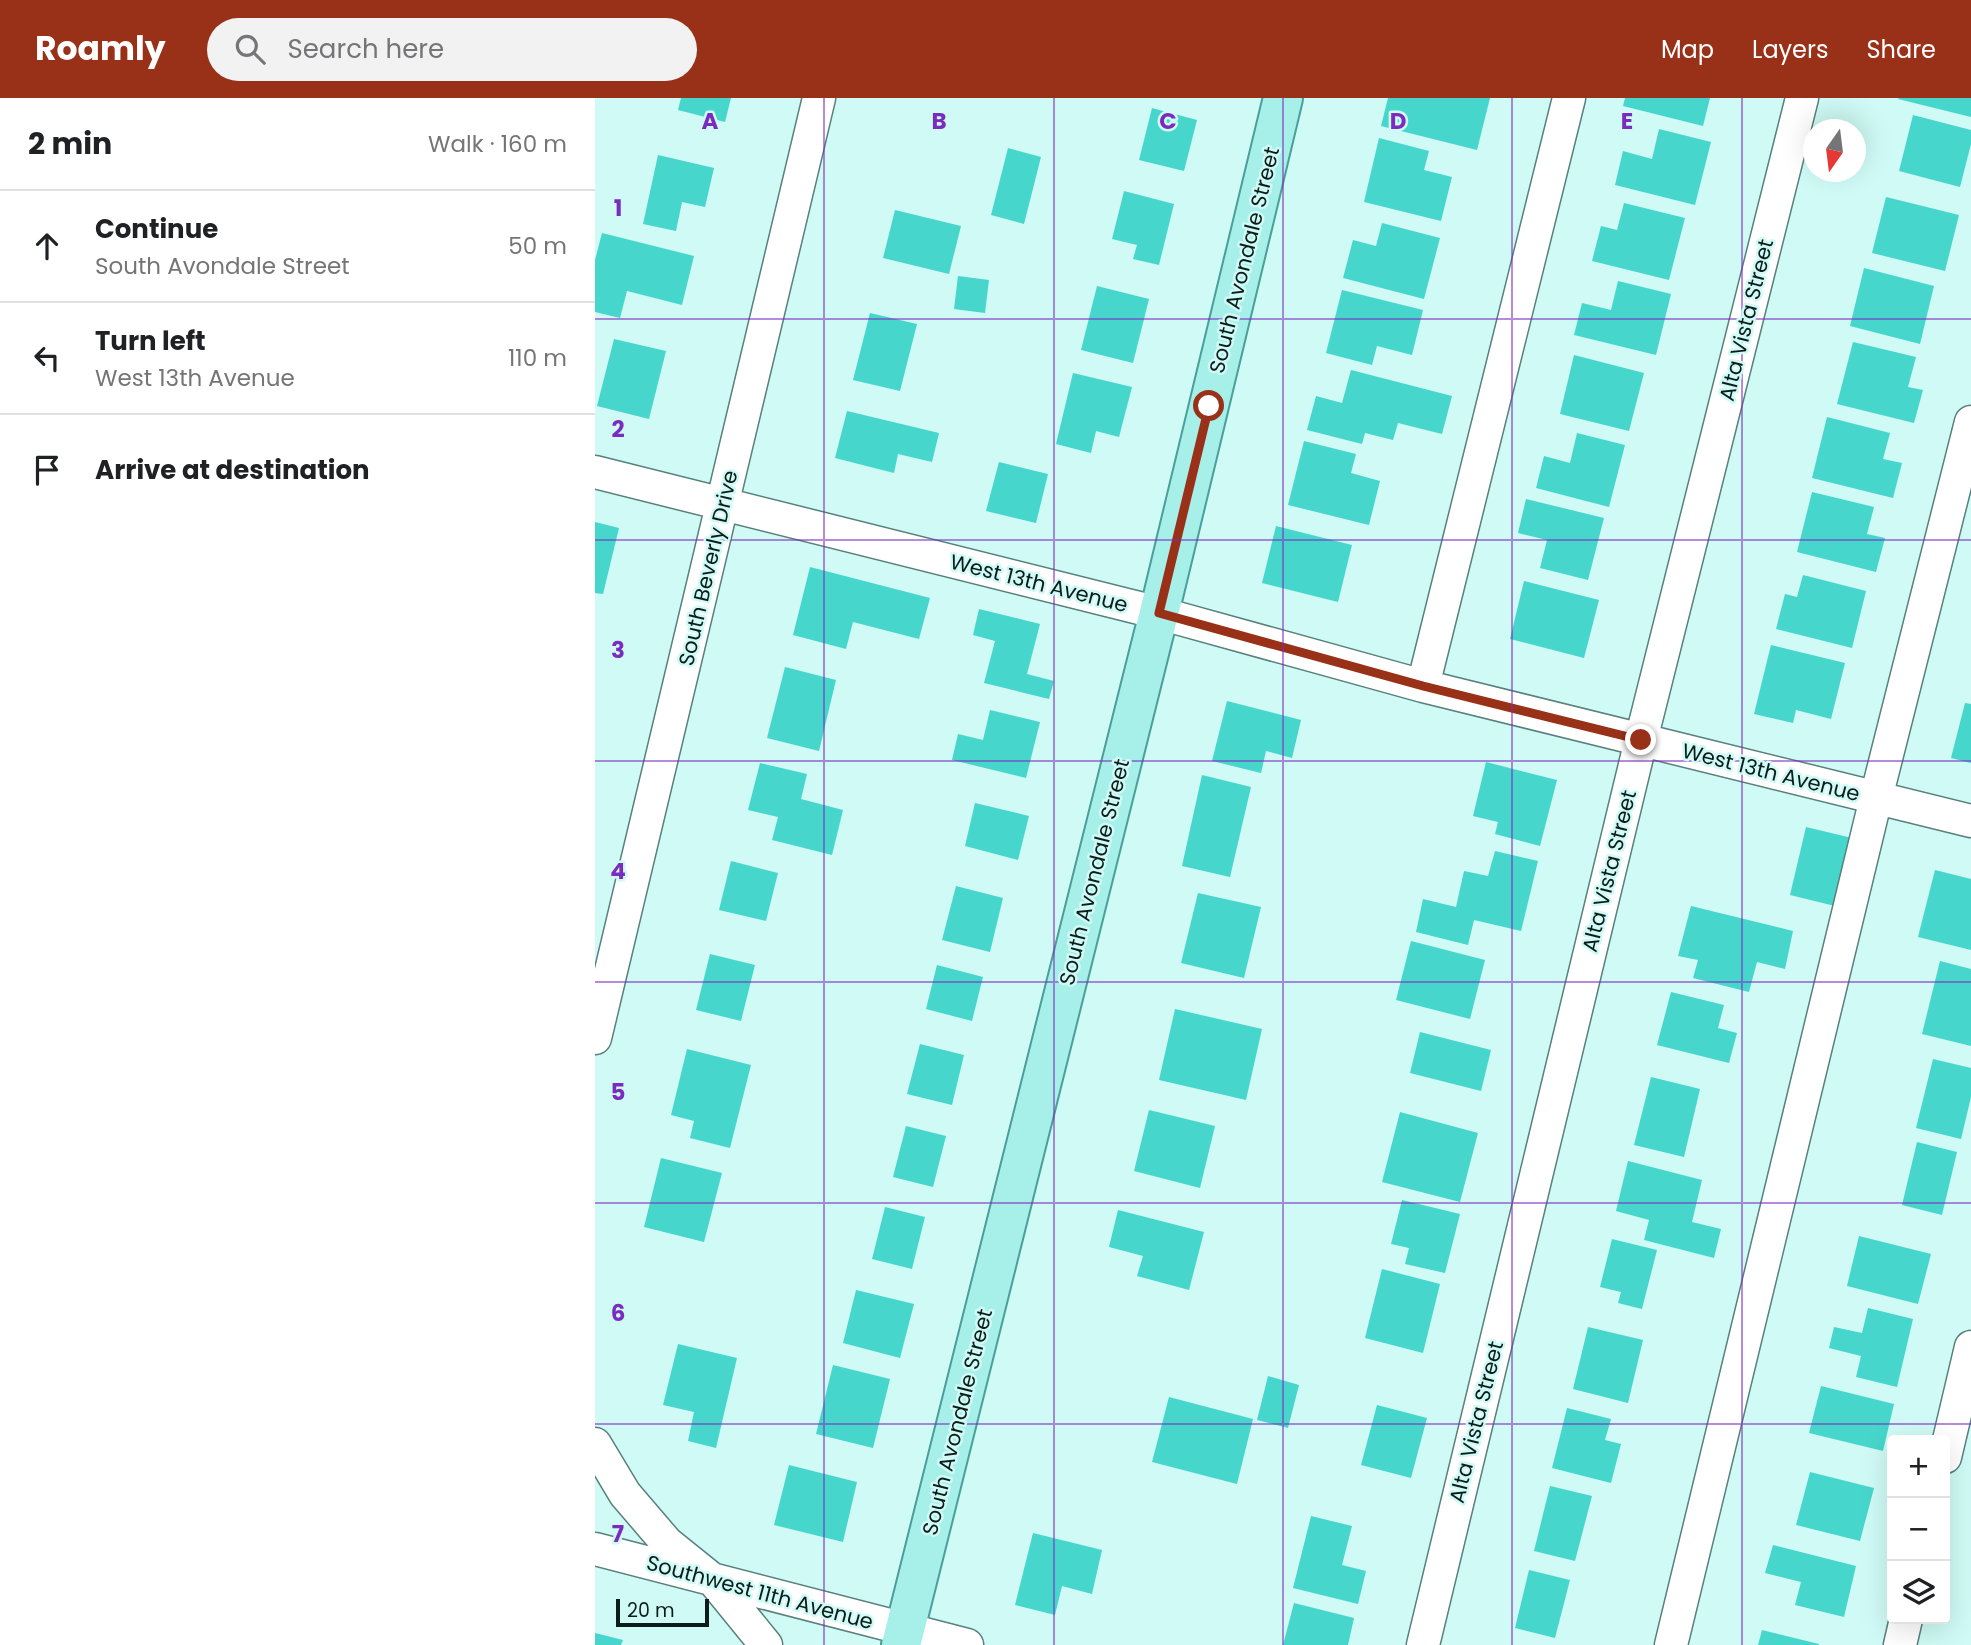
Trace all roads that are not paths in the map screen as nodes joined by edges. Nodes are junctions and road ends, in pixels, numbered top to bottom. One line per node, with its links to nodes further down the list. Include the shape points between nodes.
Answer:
1 (819, 98): 7 (street, South Beverly Drive)
2 (1283, 98): 8 (main road, South Avondale Street)
3 (1569, 98): 9 (street)
4 (1802, 98): 10 (street, Alta Vista Street)
5 (1971, 422): 11 (street)
6 (595, 472): 7 (street, West 13th Avenue)
7 (723, 504): 8 (street, West 13th Avenue); 13 (street, South Beverly Drive)
8 (1159, 613): 9 (street, West 13th Avenue); 20 (main road, South Avondale Street)
9 (1423, 686): 10 (street, West 13th Avenue)
10 (1641, 740): 11 (street, West 13th Avenue); 23 (street, Alta Vista Street)
11 (1877, 798): 12 (street, West 13th Avenue); 24 (street)
12 (1971, 821)
13 (595, 1038)
14 (1971, 1347): 15 (street)
15 (1950, 1436)
16 (595, 1444): 18 (street, via 625,1493 667,1543)
17 (595, 1549): 18 (street, Southwest 11th Avenue)
18 (713, 1580): 20 (street, Southwest 11th Avenue); 21 (street)
19 (1905, 1624): 25 (street)
20 (903, 1637): 22 (street, Southwest 11th Avenue)
21 (766, 1645)
22 (967, 1645)
23 (1423, 1645)
24 (1671, 1645)
25 (1900, 1645)

